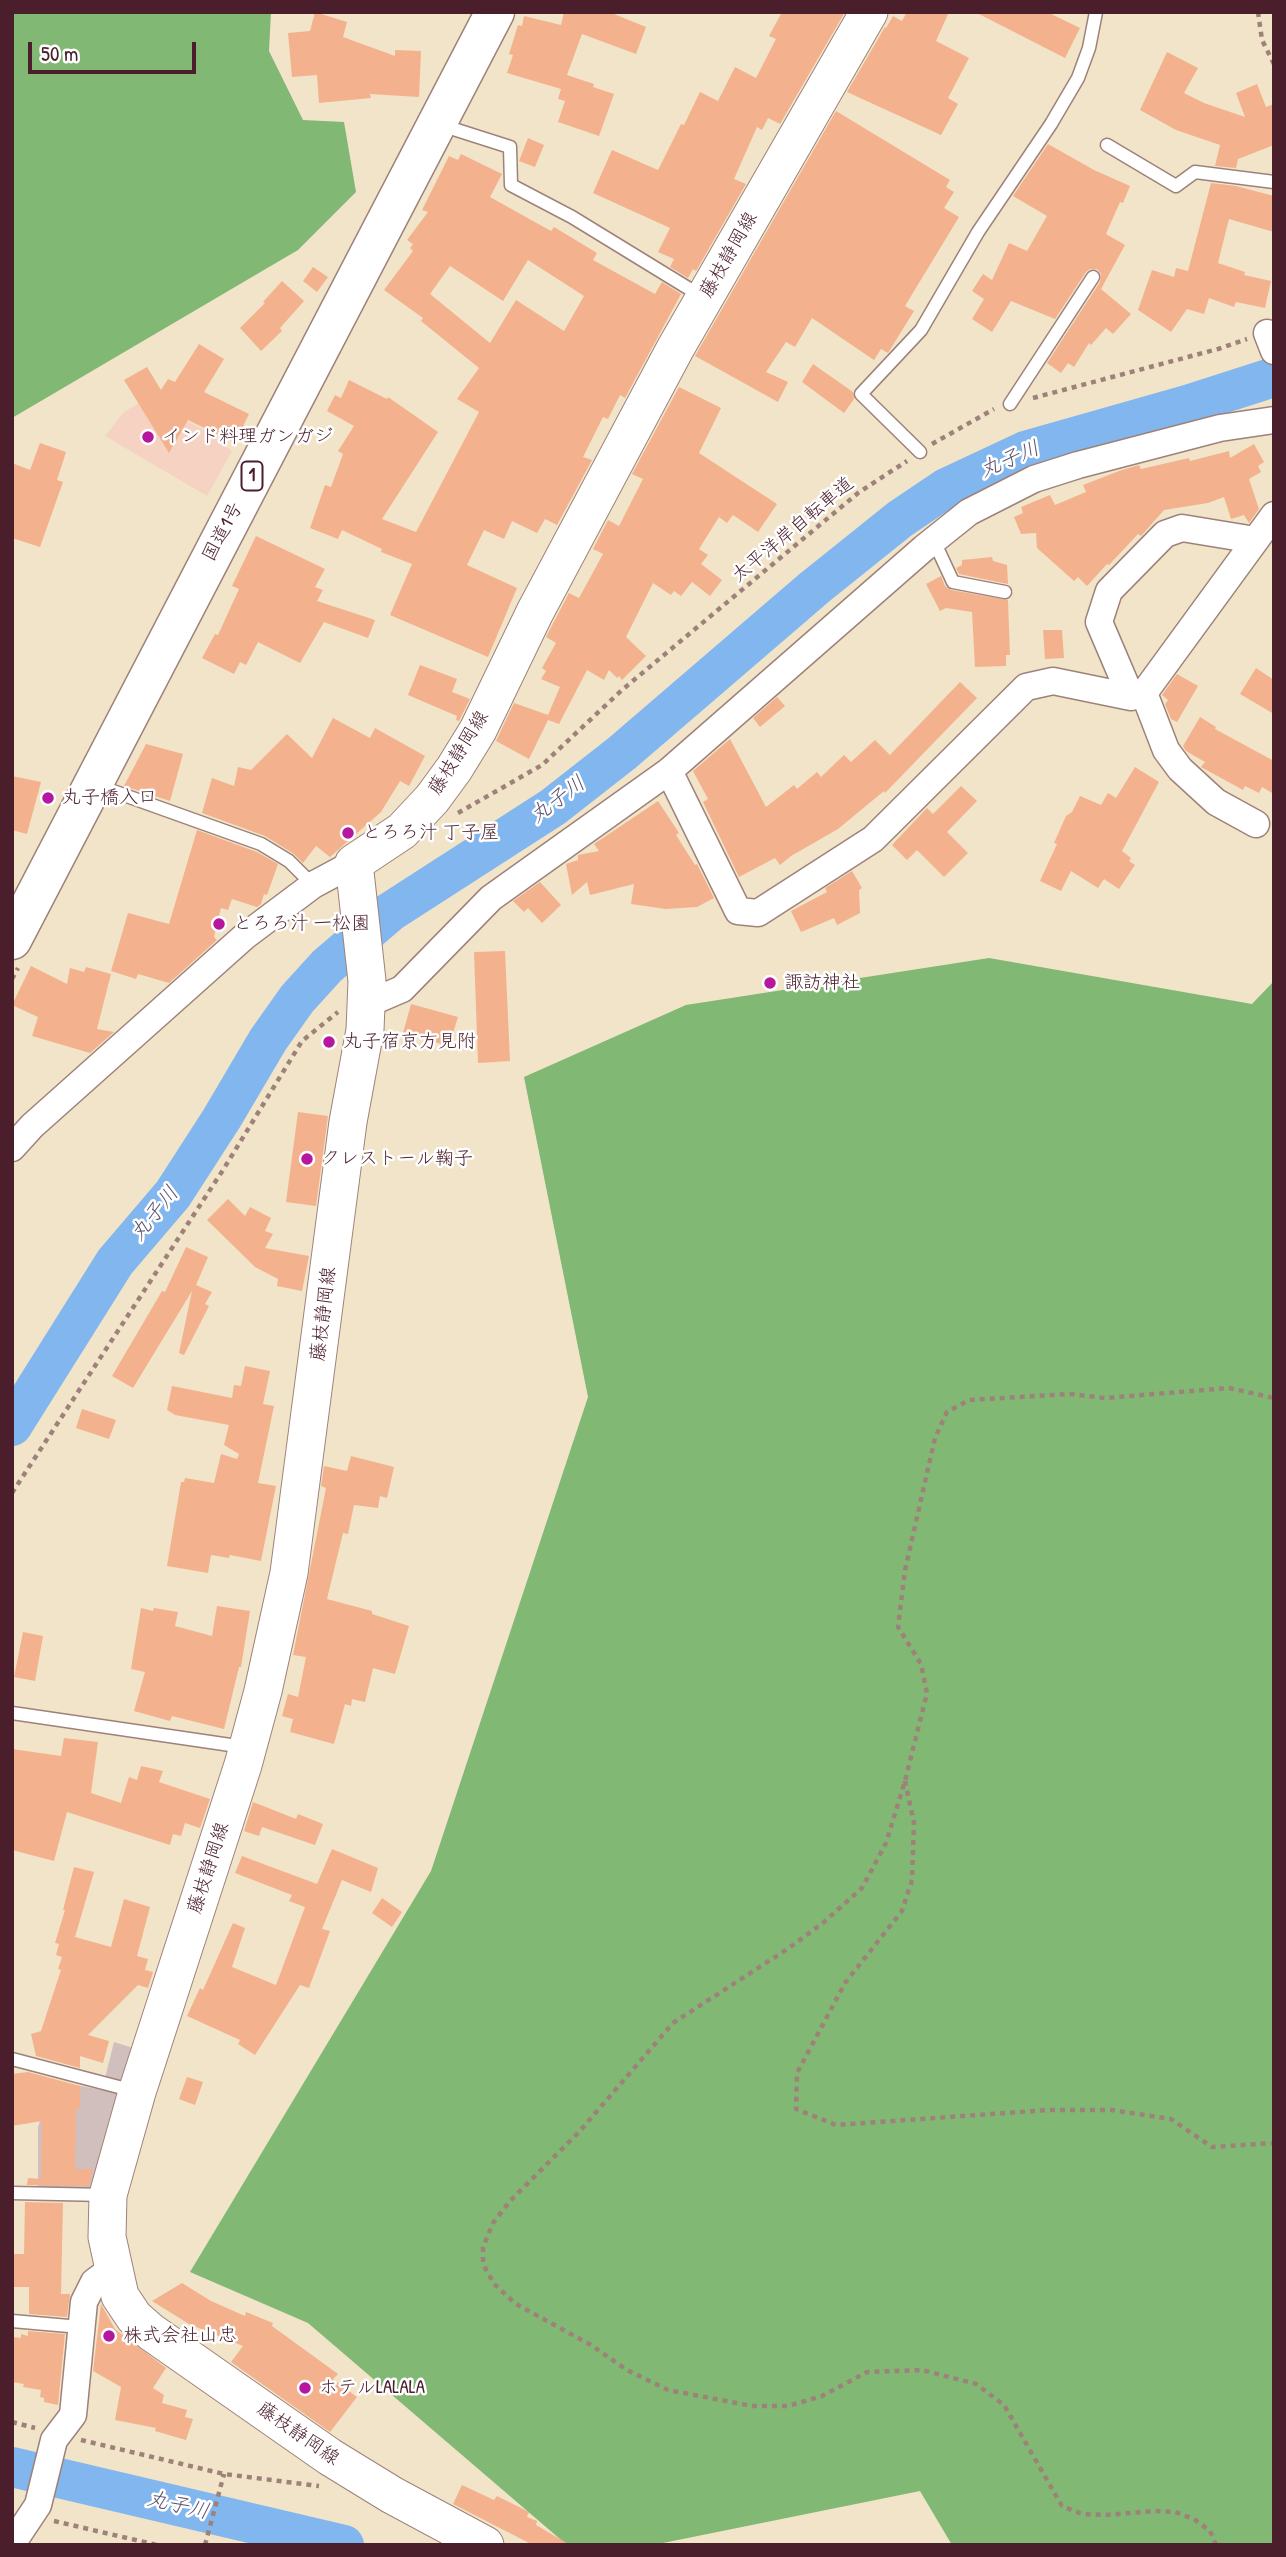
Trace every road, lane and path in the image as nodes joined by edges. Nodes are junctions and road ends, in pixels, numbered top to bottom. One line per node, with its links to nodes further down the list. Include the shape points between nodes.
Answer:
1 (495, 12): 6 (highway, 国道1号 / 1)
2 (869, 12): 10 (main road, 藤枝静岡線)
3 (1096, 12): 14 (lane, via 1078,79 1051,124 978,232 921,330 861,394)
4 (1258, 12): 5 (path, via 1262,40)
5 (1274, 64)
6 (436, 124): 10 (lane, via 510,147 511,185); 21 (highway, 国道1号 / 1)
7 (1107, 145): 8 (lane, via 1175,186 1195,172)
8 (1274, 182)
9 (1093, 277): 12 (lane)
10 (704, 299): 24 (main road, 藤枝静岡線, via 534,612 478,730 432,799)
11 (1271, 343): 12 (path, 太平洋岸自転車道, via 1218,349)
12 (1010, 404): 14 (path, 太平洋岸自転車道)
13 (1274, 420): 17 (street, via 1220,428 1034,479 970,512)
14 (920, 452): 22 (path, 太平洋岸自転車道, via 858,493 622,690 542,765)
15 (1274, 515): 16 (street)
16 (1255, 540): 19 (street); 19 (street, via 1182,528 1165,534 1109,591 1099,622)
17 (933, 541): 18 (lane, via 953,582); 20 (street)
18 (1005, 592)
19 (1137, 695): 20 (street, via 1053,681 1026,687 873,839 758,913 738,911); 23 (street, via 1180,769 1216,802)
20 (669, 771): 27 (street, via 491,898 402,989)
21 (92, 783): 25 (lane, via 261,844 289,861); 26 (highway, 国道1号 / 1)
22 (456, 815)
23 (1256, 824)
24 (356, 881): 25 (street); 27 (main road, 藤枝静岡線)
25 (313, 885): 28 (street, via 245,936)
26 (12, 940)
27 (367, 993): 30 (path, via 335,1012 302,1041); 32 (main road, 藤枝静岡線, via 289,1573)
28 (12, 1147)
29 (1274, 1398): 33 (path, via 1229,1388 1105,1398 1070,1394 969,1400 947,1412 935,1438 900,1608 898,1627 921,1664 927,1693)
30 (12, 1493)
31 (12, 1713): 32 (lane)
32 (247, 1747): 35 (main road, 藤枝静岡線)
33 (905, 1781): 36 (path, via 914,1824 912,1880 902,1912 845,1983 797,2073 796,2109 836,2125 1112,2110 1171,2119 1212,2147); 50 (path, via 886,1843 862,1888 789,1948 673,2023 493,2223 483,2247 483,2264 494,2284 516,2304 668,2390 752,2406 788,2406 822,2396 867,2372 922,2370 976,2385 1004,2405 1062,2506 1083,2514 1175,2512 1210,2531)
34 (12, 2059): 35 (lane)
35 (137, 2092): 38 (main road, 藤枝静岡線)
36 (1274, 2140)
37 (12, 2193): 38 (lane)
38 (108, 2195): 39 (main road, 藤枝静岡線, via 107,2237)
39 (114, 2267): 41 (street, via 94,2282 84,2302); 49 (main road, 藤枝静岡線, via 120,2296 150,2332 330,2457)
40 (12, 2321): 41 (lane)
41 (80, 2327): 42 (street, via 73,2415)
42 (55, 2437): 43 (path); 45 (street)
43 (224, 2474): 44 (path); 48 (path)
44 (325, 2487)
45 (36, 2511): 46 (street); 47 (path)
46 (12, 2544)
47 (157, 2545)
48 (205, 2545)
49 (485, 2545)
50 (1216, 2545)

